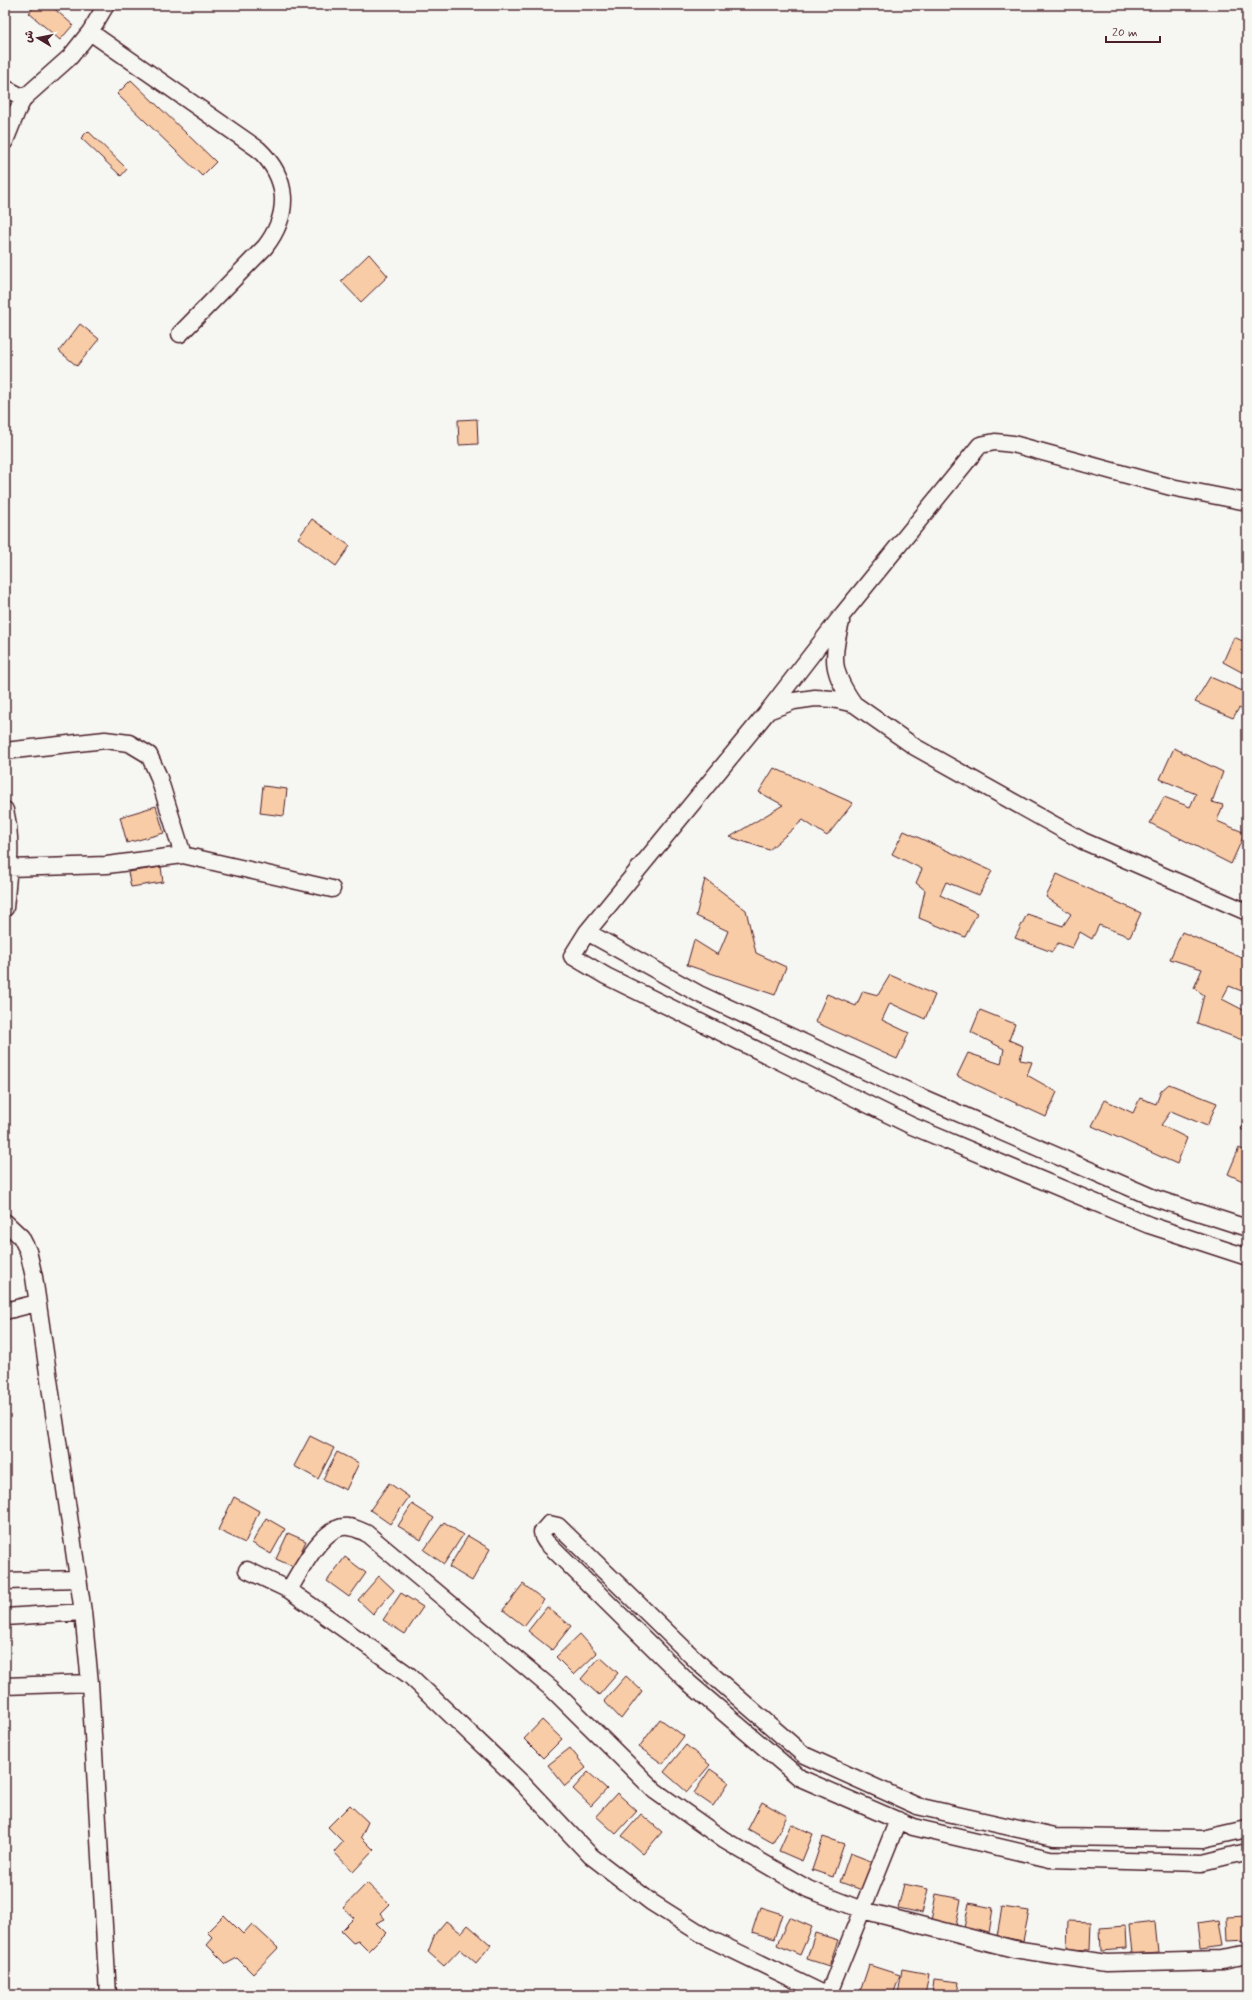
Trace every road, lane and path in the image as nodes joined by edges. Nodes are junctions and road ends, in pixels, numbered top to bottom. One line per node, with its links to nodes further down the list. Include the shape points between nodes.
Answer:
1 (106, 5): 2 (street)
2 (90, 32): 4 (street, via 70,57); 6 (street, via 258,149 278,176 283,200 282,213 273,237)
3 (5, 88): 4 (street)
4 (24, 98): 5 (street)
5 (5, 141)
6 (180, 334)
7 (1247, 502): 8 (street, via 1171,486 1013,444 995,442 980,445)
8 (843, 614): 9 (street, via 835,644 835,666 841,685); 10 (street)
9 (854, 704): 10 (street, via 815,698 794,701); 17 (street, via 915,746 1083,841)
10 (768, 711): 18 (street)
11 (5, 750): 13 (street, via 105,740 129,743 149,755 158,775)
12 (5, 810): 14 (street, via 8,822)
13 (183, 855): 14 (street, via 107,865); 15 (street)
14 (8, 868): 16 (street)
15 (332, 889)
16 (5, 908)
17 (1247, 912)
18 (587, 932): 20 (street, via 699,994 921,1097 1154,1198); 23 (street, via 572,956 606,976 912,1126 1149,1225)
19 (5, 1222): 22 (street)
20 (1247, 1228)
21 (5, 1237): 22 (street)
22 (21, 1237): 24 (street, via 28,1251)
23 (1247, 1257)
24 (37, 1303): 25 (street); 27 (street)
25 (5, 1311)
26 (247, 1570): 29 (street)
27 (78, 1579): 28 (street); 30 (street)
28 (5, 1581)
29 (289, 1590): 37 (street, via 323,1538 334,1530 348,1527 366,1533 552,1689 655,1791 724,1840 802,1885); 40 (street, via 410,1676 520,1780 591,1856 650,1902 708,1938)
30 (83, 1612): 31 (street); 32 (street)
31 (5, 1617)
32 (90, 1683): 33 (street); 39 (street)
33 (5, 1686)
34 (898, 1820): 35 (street, via 800,1778 688,1683 546,1542 543,1537 545,1528 549,1524 558,1526 703,1666 804,1755 916,1806 1054,1837 1203,1839); 36 (street, via 913,1827 1050,1859 1202,1863); 37 (street)
35 (1247, 1829)
36 (1247, 1852)
37 (862, 1910): 38 (street, via 1014,1950 1106,1964 1224,1960); 40 (street)
38 (1247, 1955)
39 (108, 1995)
40 (827, 1995)

